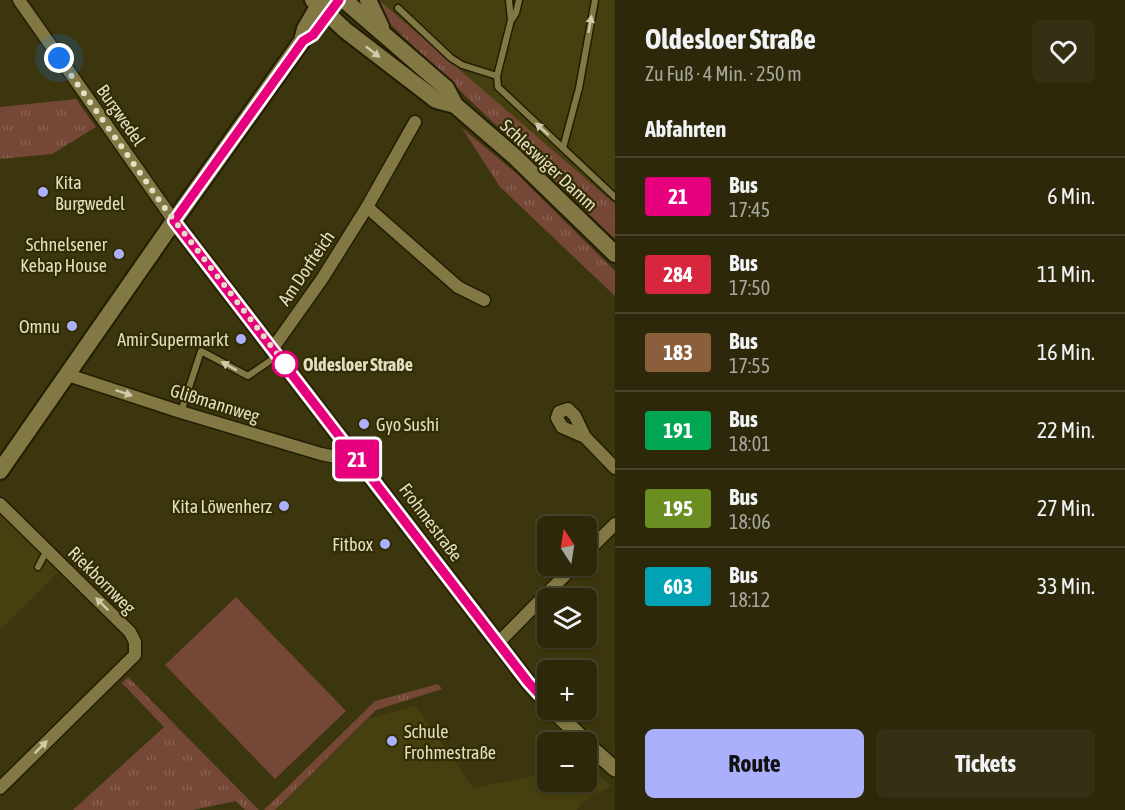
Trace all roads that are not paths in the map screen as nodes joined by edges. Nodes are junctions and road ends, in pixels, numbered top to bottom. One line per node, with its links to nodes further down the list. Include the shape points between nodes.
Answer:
1 (19, 0): 18 (street, Burgwedel)
2 (339, 0): 8 (main road)
3 (344, 0): 11 (main road, Schleswiger Damm)
4 (368, 0): 11 (main road)
5 (509, 0): 10 (lane)
6 (519, 0): 10 (lane)
7 (595, 0): 15 (lane, one-way to 7)
8 (320, 5): 13 (main road, Schleswiger Damm, one-way to 13, via 436,100); 18 (main road, via 313,35 303,41)
9 (398, 8): 12 (lane, via 451,58)
10 (512, 20): 12 (lane)
11 (384, 34): 13 (main road, Schleswiger Damm, via 446,88)
12 (497, 76): 15 (lane, one-way to 12, via 500,90)
13 (455, 105): 19 (main road, Schleswiger Damm, via 515,157)
14 (415, 122): 17 (street, Am Dorfteich)
15 (563, 148): 16 (lane)
16 (615, 198)
17 (367, 207): 20 (street, via 458,287); 21 (street, Am Dorfteich)
18 (174, 221): 21 (street, Frohmestraße); 22 (main road)
19 (615, 255)
20 (484, 300)
21 (275, 352): 23 (lane, one-way to 23, via 248,376 201,351); 25 (street, Frohmestraße)
22 (68, 375): 23 (street, Glißmannweg, one-way to 23); 27 (main road)
23 (181, 412): 25 (street, Glißmannweg, via 321,454 336,457)
24 (585, 437): 26 (street)
25 (350, 449): 34 (street, Frohmestraße)
26 (615, 468)
27 (0, 471)
28 (0, 504): 31 (street, Riekbornweg)
29 (615, 524): 30 (street)
30 (597, 542)
31 (47, 550): 32 (lane); 40 (street, Riekbornweg, one-way to 31, via 135,655 130,632)
32 (38, 567)
33 (564, 576): 34 (street)
34 (498, 643): 35 (street, Frohmestraße)
35 (537, 691)
36 (563, 720): 37 (street)
37 (575, 732)
38 (597, 753): 39 (street)
39 (615, 769)
40 (0, 788)

